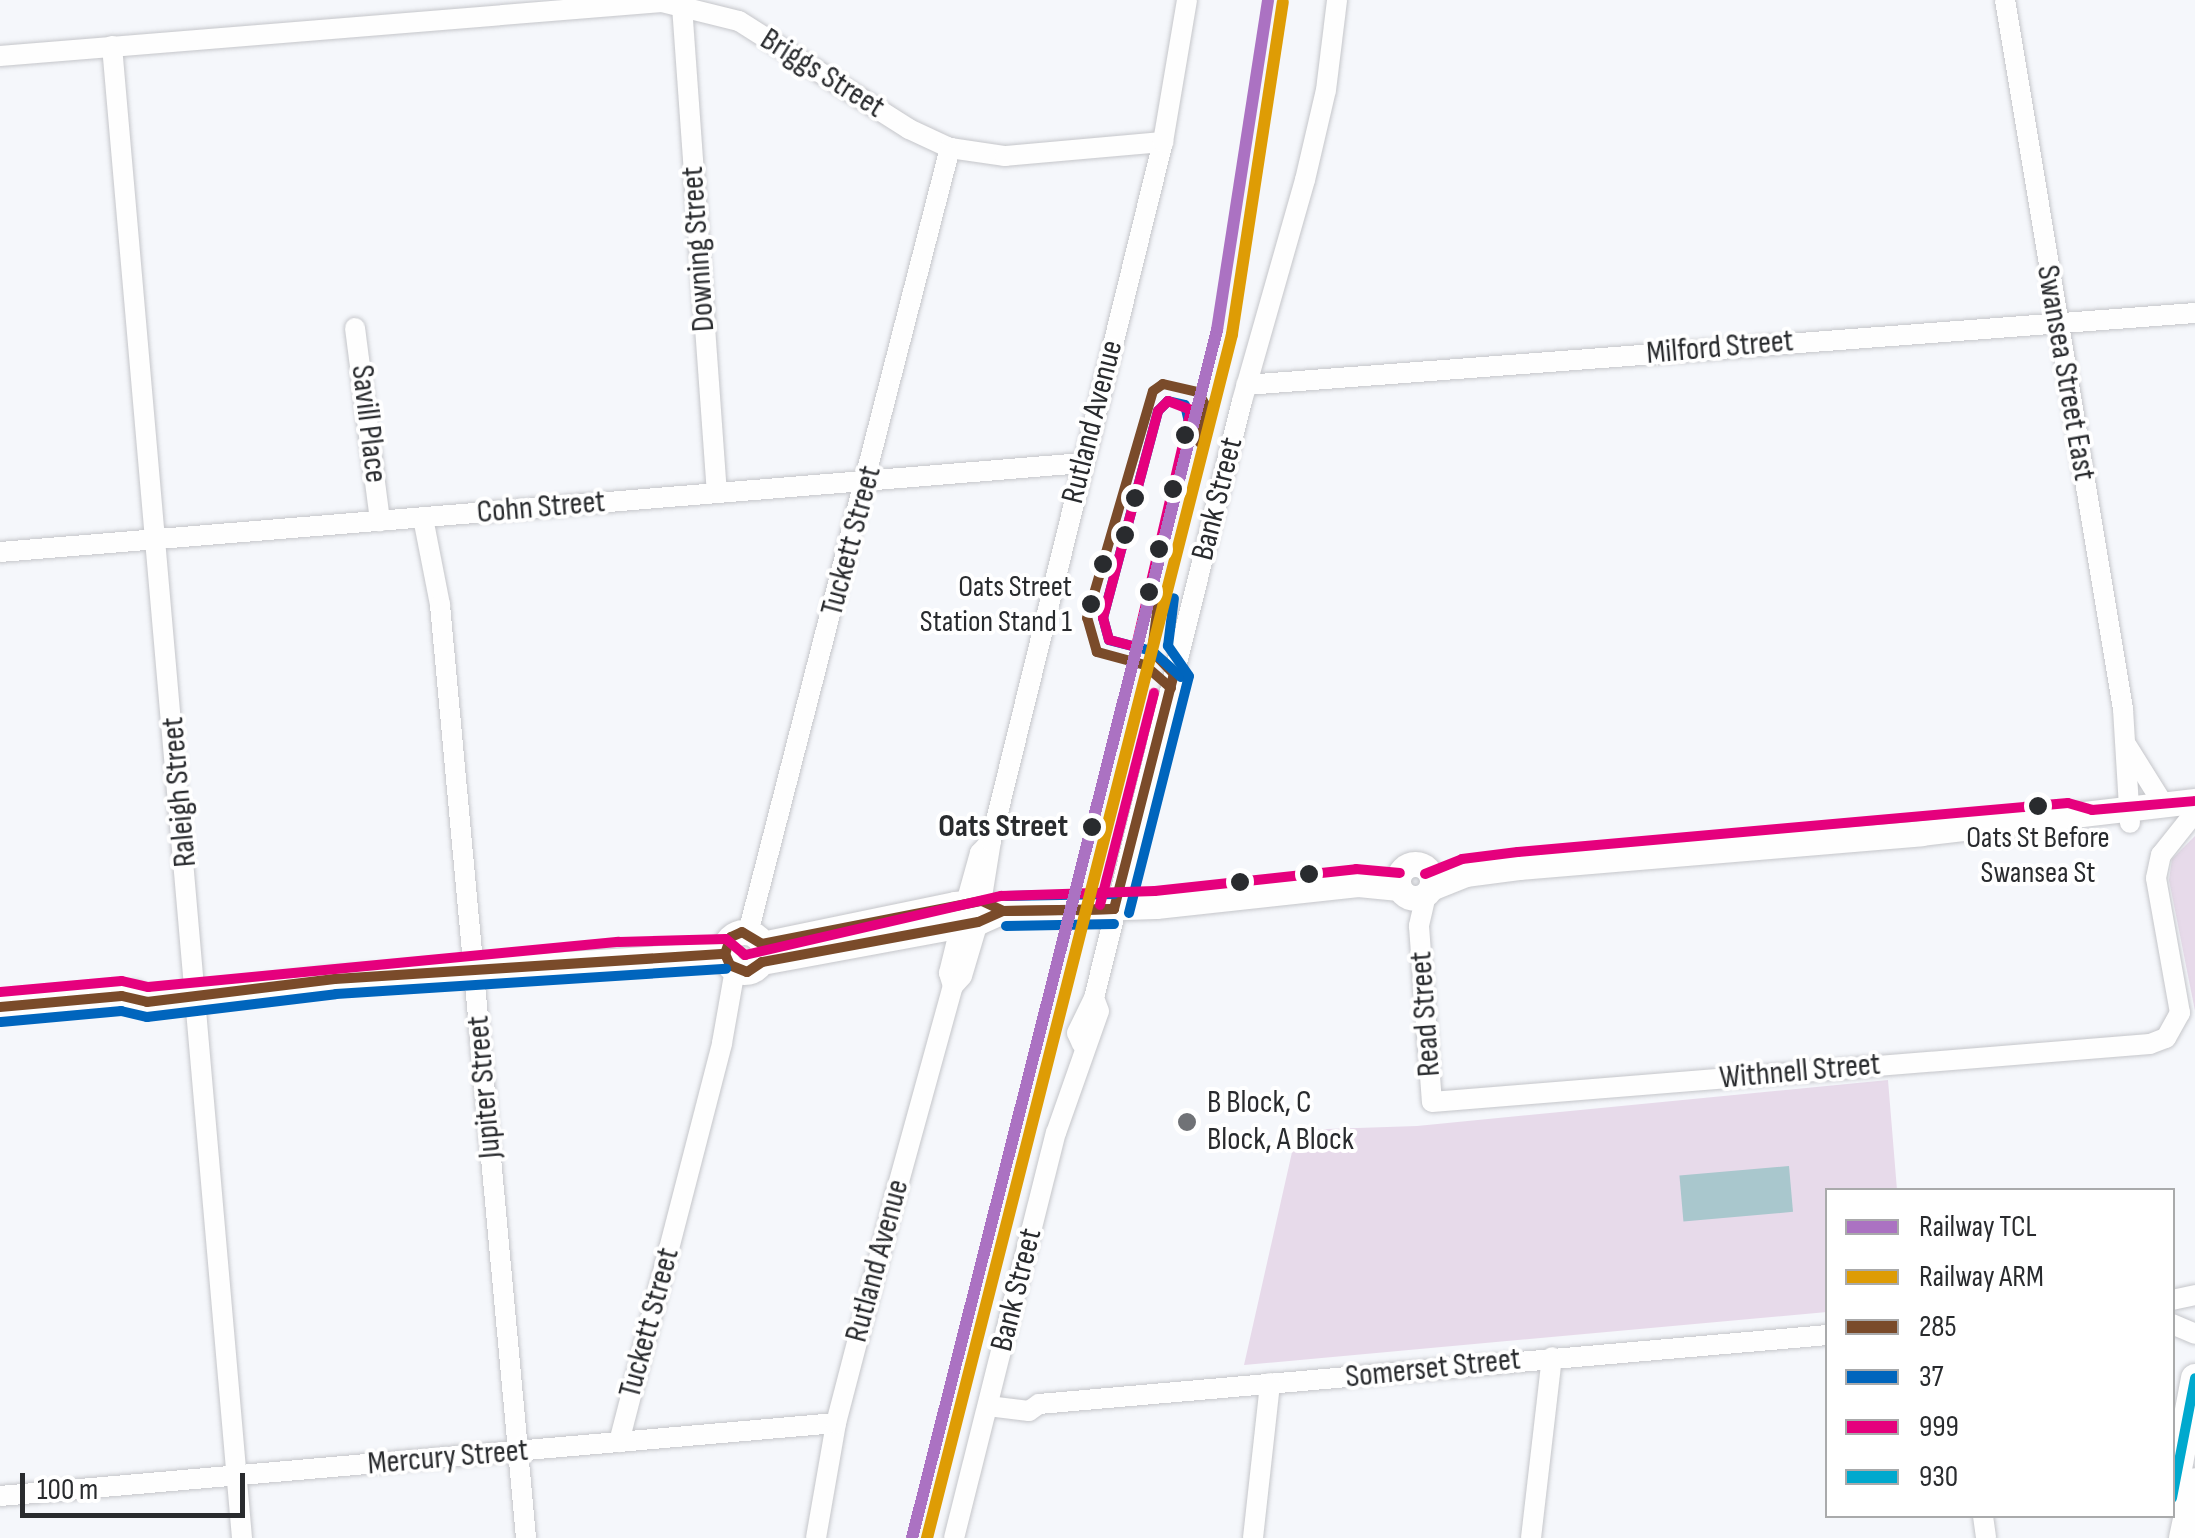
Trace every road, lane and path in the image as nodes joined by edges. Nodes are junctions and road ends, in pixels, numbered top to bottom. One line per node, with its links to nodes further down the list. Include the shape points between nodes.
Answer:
1 (1187, 0): 7 (street, Rutland Avenue)
2 (1337, 0): 12 (street, Bank Street, via 1326,90)
3 (2005, 0): 10 (street, Swansea Street East)
4 (682, 6): 5 (street, Briggs Street, via 642,0); 8 (street, Briggs Street, via 738,20); 15 (street, Downing Street)
5 (112, 46): 6 (street, Briggs Street); 18 (street, Raleigh Street)
6 (0, 56)
7 (1164, 142): 8 (street, Briggs Street, via 1005,156); 13 (street, Rutland Avenue)
8 (950, 148): 14 (street, Tuckett Street)
9 (2195, 313): 10 (street, Milford Street)
10 (2055, 321): 12 (street, Milford Street); 20 (street, Swansea Street East)
11 (355, 328): 17 (street, Savill Place)
12 (1246, 385): 25 (street, Bank Street)
13 (1083, 463): 14 (street, Cohn Street); 26 (street, Rutland Avenue, via 991,842 980,853)
14 (869, 480): 15 (street, Cohn Street); 27 (street, Tuckett Street)
15 (716, 492): 16 (street, Cohn Street)
16 (422, 518): 17 (street, Cohn Street); 29 (street, Jupiter Street, via 432,557)
17 (380, 521): 18 (street, Cohn Street)
18 (159, 539): 19 (street, Cohn Street); 30 (street, Raleigh Street)
19 (0, 552)
20 (2127, 746): 21 (street, Swansea Street East); 23 (street, Swansea Street East, via 2122,759)
21 (2162, 802): 22 (main road); 23 (main road)
22 (2194, 811): 23 (main road); 32 (street, Withnell Street, via 2161,855 2156,898 2180,1013 2166,1038)
23 (2129, 814): 24 (main road, via 2090,825 2069,818)
24 (1415, 884): 25 (main road); 32 (street, Read Street)
25 (1114, 910): 26 (main road); 37 (street, Bank Street, via 1094,998 1077,1033 1082,1044)
26 (978, 912): 27 (main road); 38 (street, Rutland Avenue, via 949,973 953,986)
27 (757, 946): 28 (main road, via 747,972); 28 (main road, via 731,938)
28 (730, 962): 29 (main road); 39 (street, Tuckett Street, via 722,1043)
29 (474, 968): 30 (main road); 40 (street, Jupiter Street)
30 (196, 991): 31 (main road); 41 (street, Raleigh Street)
31 (0, 1007)
32 (1432, 1102)
33 (1825, 1335): 34 (street, Somerset Street)
34 (1552, 1357): 36 (street, Somerset Street); 50 (street)
35 (2195, 1378): 43 (highway)
36 (1270, 1383): 37 (street, Somerset Street, via 1040,1404 1029,1411); 49 (street)
37 (989, 1400): 48 (street, Bank Street)
38 (836, 1423): 39 (street, Mercury Street); 47 (street, Rutland Avenue)
39 (619, 1442): 40 (street, Mercury Street)
40 (520, 1452): 41 (street, Mercury Street); 46 (street, Jupiter Street)
41 (237, 1476): 44 (street, Mercury Street); 45 (street, Raleigh Street)
42 (2195, 1482): 51 (highway)
43 (2175, 1485)
44 (0, 1496)
45 (242, 1538)
46 (526, 1538)
47 (816, 1538)
48 (954, 1538)
49 (1252, 1538)
50 (1531, 1538)
51 (2183, 1538)

